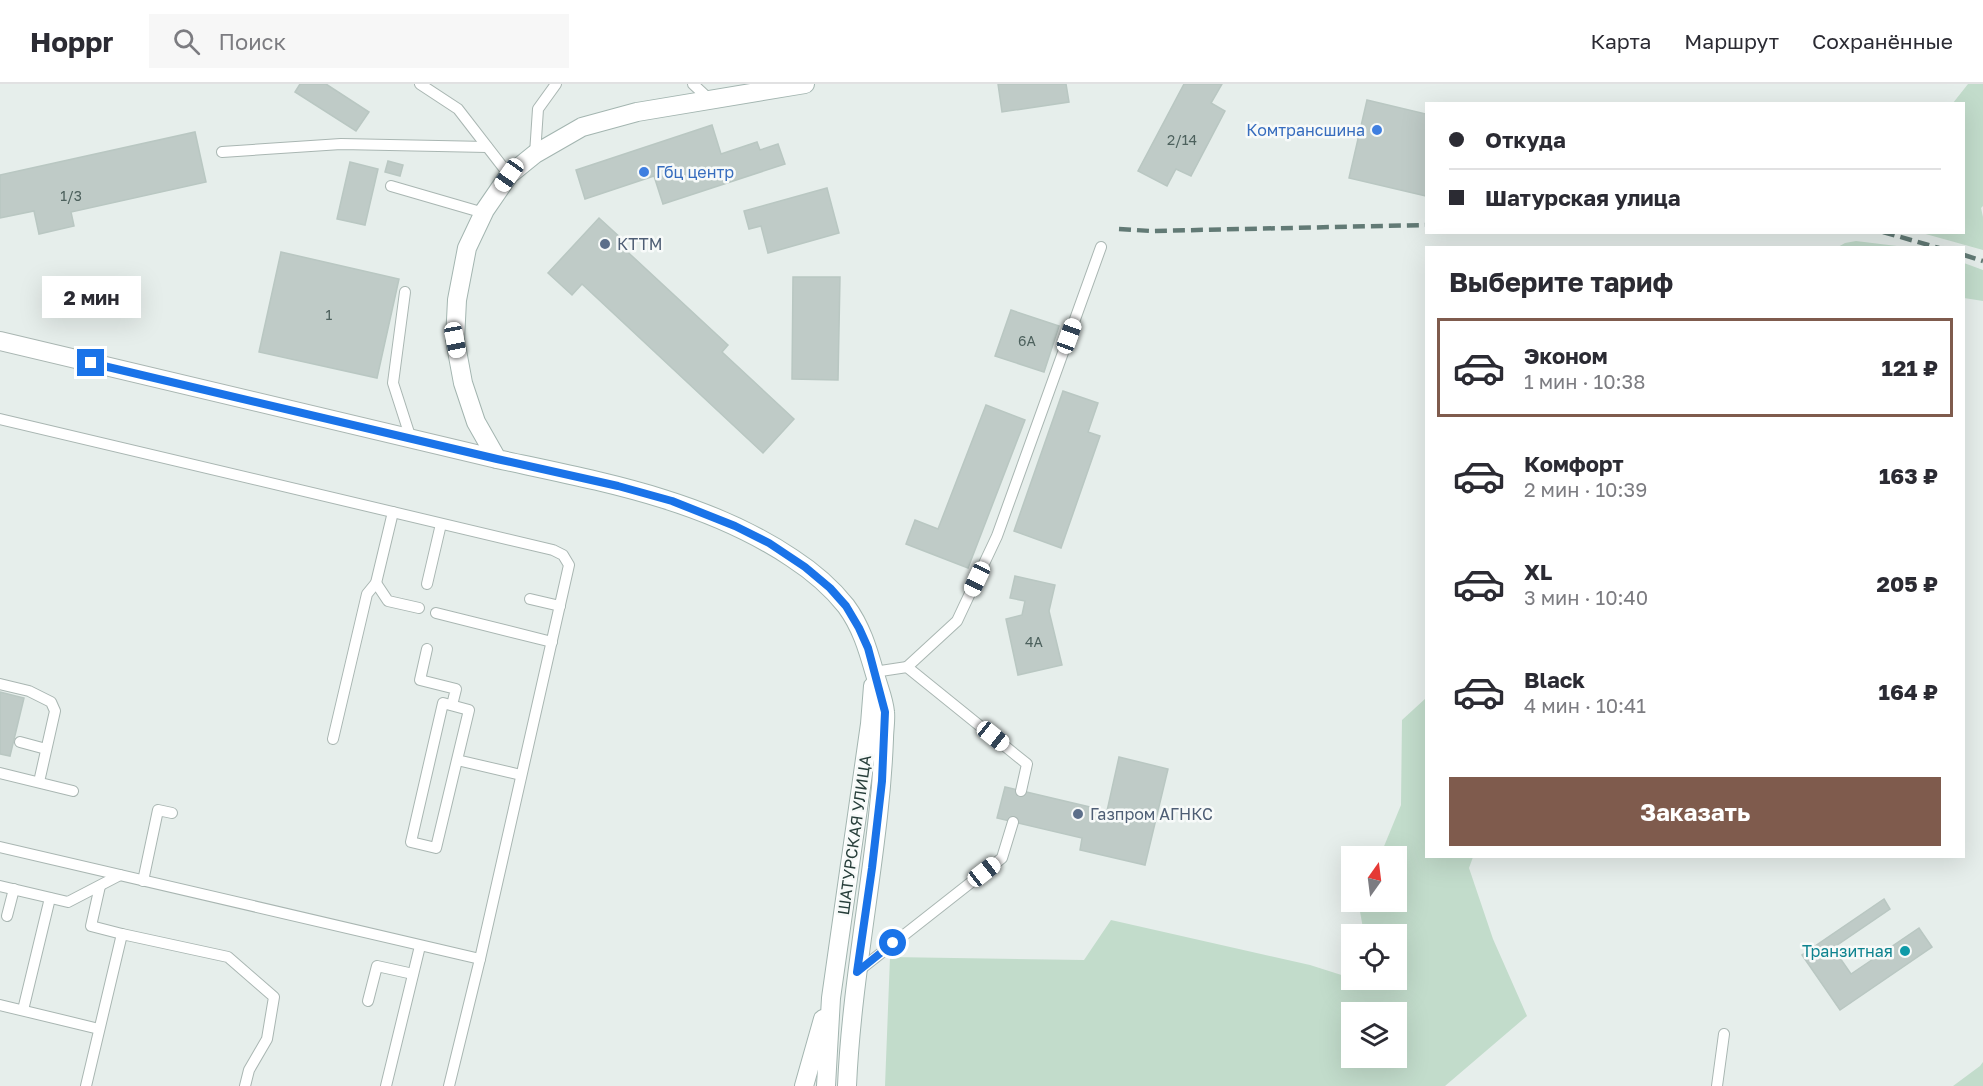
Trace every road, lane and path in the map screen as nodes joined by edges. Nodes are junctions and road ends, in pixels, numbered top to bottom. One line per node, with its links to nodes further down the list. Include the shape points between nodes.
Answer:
1 (420, 84): 6 (lane, via 458,109)
2 (556, 84): 8 (lane, via 538,108)
3 (693, 84): 5 (lane)
4 (805, 84): 5 (main road)
5 (710, 99): 8 (main road, via 582,127)
6 (487, 147): 7 (lane, via 341,144); 9 (lane)
7 (222, 152)
8 (535, 154): 9 (main road)
9 (509, 175): 11 (main road)
10 (391, 186): 11 (lane)
11 (484, 213): 17 (main road, via 467,248 457,300 455,340 476,422)
12 (1101, 247): 28 (lane, via 997,536 957,621)
13 (405, 292): 16 (lane, via 393,383)
14 (0, 341): 16 (main road, ШАТУРСКАЯ УЛИЦА)
15 (0, 419): 18 (lane)
16 (411, 439): 17 (main road, ШАТУРСКАЯ УЛИЦА)
17 (497, 459): 29 (main road, ШАТУРСКАЯ УЛИЦА, via 672,501 769,543 805,567 846,606 864,638)
18 (393, 512): 19 (lane); 20 (lane)
19 (441, 524): 21 (lane); 23 (lane, via 562,555 569,565)
20 (376, 583): 24 (lane, via 388,601); 32 (lane, via 367,594)
21 (427, 584)
22 (531, 599): 23 (lane)
23 (560, 606): 26 (lane)
24 (419, 609)
25 (436, 613): 26 (lane)
26 (552, 642): 37 (lane)
27 (427, 649): 31 (lane, via 420,680 456,689)
28 (907, 667): 29 (lane); 40 (lane, via 1027,764)
29 (874, 672): 54 (main road, ШАТУРСКАЯ УЛИЦА, via 885,712 882,781); 56 (main road, ШАТУРСКАЯ УЛИЦА)
30 (0, 684): 34 (lane, via 29,691 51,702 55,711)
31 (452, 705): 35 (lane, via 469,710); 35 (lane, via 443,703 411,842 436,848)
32 (333, 739)
33 (20, 742): 34 (lane)
34 (46, 749): 38 (lane)
35 (457, 760): 37 (lane)
36 (0, 773): 38 (lane)
37 (521, 775): 53 (lane)
38 (39, 782): 39 (lane)
39 (74, 791)
40 (1021, 791)
41 (172, 813): 45 (lane, via 158,810)
42 (1013, 822): 54 (lane, via 1002,858)
43 (0, 847): 44 (lane)
44 (120, 875): 45 (lane); 47 (lane)
45 (142, 880): 52 (lane)
46 (0, 886): 48 (lane)
47 (100, 886): 49 (lane, via 68,902); 51 (lane, via 91,926)
48 (14, 889): 49 (lane); 50 (lane)
49 (50, 898): 59 (lane)
50 (8, 916)
51 (122, 934): 60 (lane); 63 (lane, via 228,957 274,996 267,1039 249,1070)
52 (420, 945): 53 (lane); 55 (lane)
53 (480, 959): 65 (lane)
54 (857, 972): 68 (main road, ШАТУРСКАЯ УЛИЦА)
55 (413, 974): 57 (lane, via 377,966); 64 (lane)
56 (831, 998): 66 (main road); 67 (main road)
57 (368, 1000)
58 (0, 1005): 59 (lane)
59 (23, 1010): 60 (lane)
60 (99, 1029): 62 (lane)
61 (1724, 1034): 69 (lane)
62 (86, 1086)
63 (245, 1086)
64 (386, 1086)
65 (449, 1086)
66 (804, 1086)
67 (826, 1086)
68 (847, 1086)
69 (1717, 1086)

